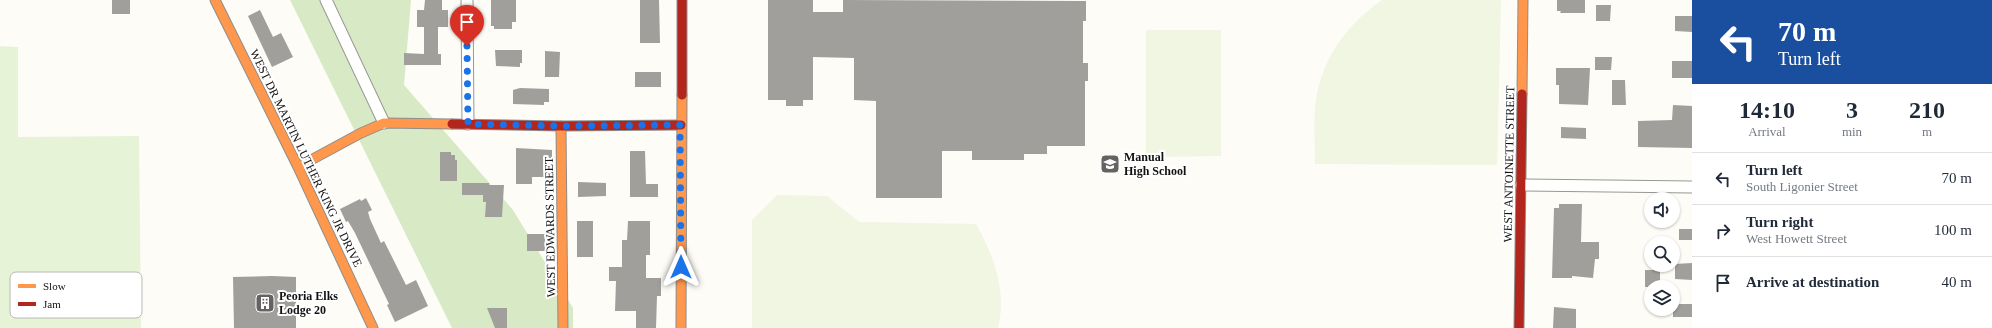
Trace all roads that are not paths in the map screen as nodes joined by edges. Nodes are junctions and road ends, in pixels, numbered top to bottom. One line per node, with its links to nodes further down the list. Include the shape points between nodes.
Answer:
1 (215, 0): 10 (street, WEST DR MARTIN LUTHER KING JR DRIVE)
2 (326, 0): 6 (street)
3 (467, 0): 7 (street)
4 (682, 0): 8 (street)
5 (1523, 0): 11 (street, WEST ANTOINETTE STREET)
6 (384, 123): 7 (street); 10 (street)
7 (468, 124): 9 (street)
8 (680, 125): 9 (street); 15 (street)
9 (561, 126): 14 (street, WEST EDWARDS STREET)
10 (298, 167): 13 (street, WEST DR MARTIN LUTHER KING JR DRIVE)
11 (1521, 185): 12 (street); 16 (street, WEST ANTOINETTE STREET)
12 (1692, 187)
13 (374, 328)
14 (564, 328)
15 (681, 328)
16 (1519, 328)

